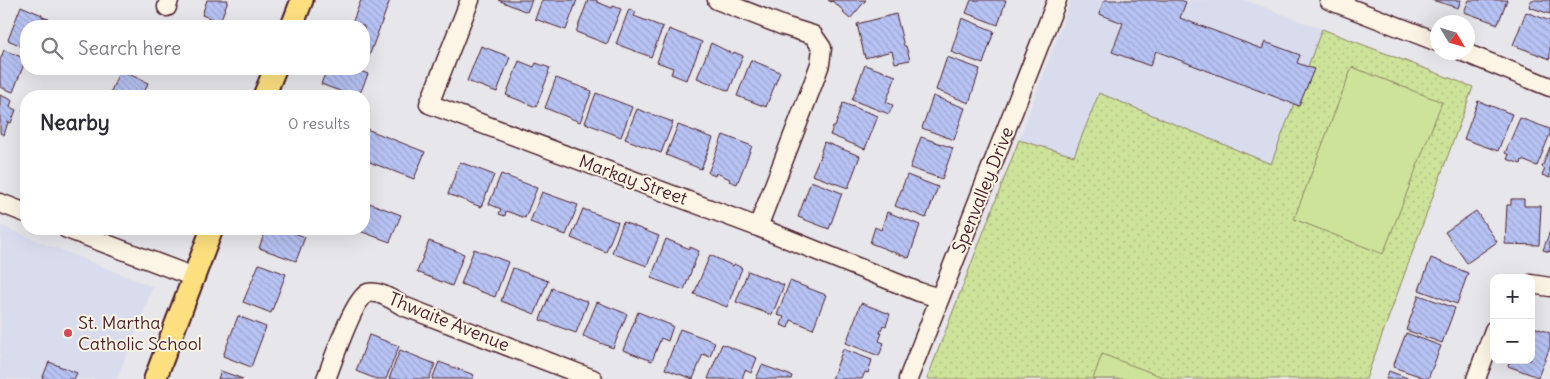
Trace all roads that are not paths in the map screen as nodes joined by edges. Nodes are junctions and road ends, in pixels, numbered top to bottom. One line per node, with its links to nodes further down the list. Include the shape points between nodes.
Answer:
1 (302, 0): 6 (main road)
2 (470, 0): 14 (street, Markay Street, via 429,104)
3 (717, 0): 14 (street, via 813,35 822,48 814,81)
4 (1057, 0): 20 (street, Spenvalley Drive)
5 (1329, 0): 7 (street)
6 (294, 20)
7 (1430, 39)
8 (1475, 57): 10 (street)
9 (273, 75): 11 (main road)
10 (1550, 87)
11 (266, 90)
12 (0, 203): 13 (street)
13 (20, 211)
14 (758, 227): 20 (street, Markay Street)
15 (83, 235): 17 (street)
16 (210, 235): 17 (main road)
17 (194, 277): 22 (main road)
18 (1535, 285): 19 (street)
19 (1550, 287)
20 (940, 298): 25 (street, Spenvalley Drive)
21 (1490, 341): 26 (street)
22 (155, 379)
23 (326, 379): 24 (street, Thwaite Avenue, via 354,310 362,297 371,293)
24 (592, 379)
25 (908, 379)
26 (1476, 379)

